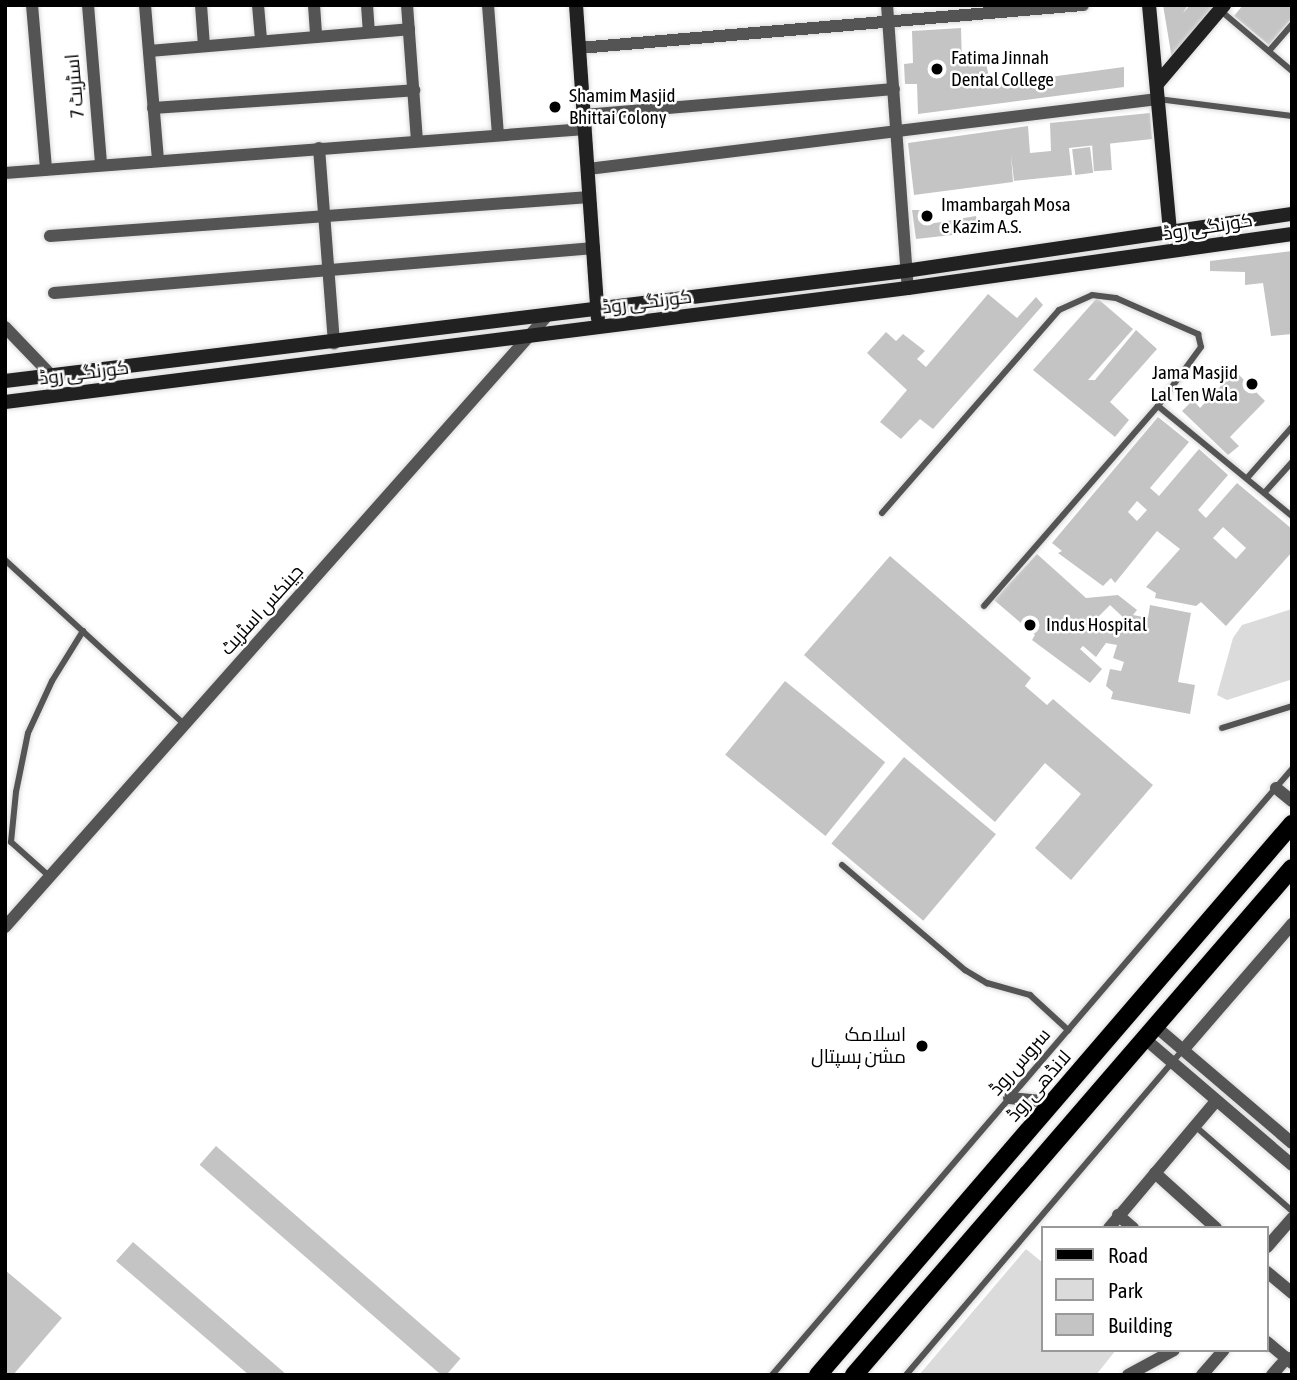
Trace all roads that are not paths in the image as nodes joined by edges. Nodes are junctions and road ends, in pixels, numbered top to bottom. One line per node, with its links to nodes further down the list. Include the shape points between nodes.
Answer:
1 (32, 5): 38 (street)
2 (88, 5): 37 (street, اسٹریٹ 7)
3 (145, 5): 23 (street)
4 (201, 5): 21 (street)
5 (258, 5): 20 (street)
6 (314, 5): 19 (street)
7 (367, 5): 18 (street)
8 (407, 5): 17 (street)
9 (488, 5): 33 (street)
10 (576, 5): 22 (main road)
11 (887, 5): 15 (street)
12 (1083, 5): 15 (street)
13 (1149, 5): 28 (main road)
14 (1222, 8): 24 (lane); 28 (main road)
15 (888, 23): 22 (street); 26 (street)
16 (1292, 25): 24 (lane)
17 (409, 29): 18 (street); 27 (street)
18 (369, 33): 19 (street)
19 (316, 37): 20 (street)
20 (261, 41): 21 (street)
21 (204, 46): 23 (street)
22 (579, 48): 31 (main road)
23 (149, 51): 29 (street)
24 (1269, 51): 25 (lane)
25 (1292, 71)
26 (894, 89): 31 (street); 32 (street)
27 (414, 90): 29 (street); 34 (street)
28 (1157, 92): 30 (lane); 32 (street); 44 (main road)
29 (153, 108): 36 (street)
30 (1292, 116)
31 (584, 122): 33 (street); 39 (main road)
32 (897, 131): 39 (street); 48 (street)
33 (498, 135): 34 (street)
34 (417, 141): 35 (street)
35 (319, 148): 36 (street); 43 (street)
36 (158, 160): 37 (street)
37 (101, 164): 38 (street)
38 (46, 169): 40 (street)
39 (588, 169): 41 (main road)
40 (5, 173)
41 (590, 197): 43 (street); 47 (main road)
42 (1292, 214): 44 (main road, کورنگی روڈ)
43 (323, 218): 46 (street); 49 (street)
44 (1170, 233): 48 (main road, کورنگی روڈ)
45 (1292, 234): 50 (main road, کورنگی روڈ)
46 (50, 236)
47 (594, 248): 49 (street); 52 (main road)
48 (905, 271): 50 (street); 52 (main road, کورنگی روڈ)
49 (327, 273): 51 (street); 57 (street)
50 (908, 288): 55 (main road, کورنگی روڈ)
51 (54, 293)
52 (598, 310): 53 (main road, کورنگی روڈ); 55 (main road)
53 (546, 317): 56 (street, جینکس اسٹریٹ); 57 (main road, کورنگی روڈ)
54 (5, 327): 59 (street)
55 (598, 327): 56 (main road, کورنگی روڈ)
56 (533, 334): 61 (main road, کورنگی روڈ); 74 (street, جینکس اسٹریٹ)
57 (334, 343): 58 (main road, کورنگی روڈ)
58 (83, 371): 59 (main road, کورنگی روڈ); 61 (main road)
59 (51, 375): 60 (main road, کورنگی روڈ)
60 (5, 381)
61 (84, 392): 62 (main road, کورنگی روڈ)
62 (5, 402)
63 (1158, 407): 66 (lane); 68 (lane, via 1201,347 1198,334 1116,298 1079,298 1059,310); 71 (lane)
64 (1292, 428): 66 (lane)
65 (1292, 462): 67 (lane)
66 (1248, 477): 67 (lane)
67 (1266, 491): 69 (lane)
68 (882, 513)
69 (1292, 516)
70 (5, 560): 72 (lane)
71 (984, 606)
72 (83, 631): 74 (lane); 82 (lane, via 52,681 28,733 16,792 11,842)
73 (1292, 706): 75 (lane)
74 (185, 725): 82 (street, جینکس اسٹریٹ)
75 (1222, 728)
76 (1292, 769): 77 (lane, سروس روڈ)
77 (1276, 788): 78 (street); 85 (lane, سروس روڈ)
78 (1292, 801)
79 (1292, 824): 91 (main road, لانڈھی روڈ)
80 (842, 865): 85 (lane, via 965,970 987,983 1030,995)
81 (1292, 868): 86 (main road)
82 (50, 877): 84 (street, جینکس اسٹریٹ)
83 (1292, 924): 87 (street)
84 (5, 927)
85 (1068, 1030): 89 (lane, سروس روڈ)
86 (1149, 1032): 87 (street); 88 (street); 111 (main road)
87 (1183, 1050): 88 (lane); 93 (street)
88 (1171, 1063): 90 (street); 112 (lane)
89 (1009, 1098): 91 (street); 109 (lane, سروس روڈ)
90 (1216, 1101): 92 (street); 94 (street)
91 (1052, 1102): 110 (main road, لانڈھی روڈ)
92 (1195, 1126): 95 (street); 96 (lane)
93 (1292, 1143)
94 (1292, 1165)
95 (1154, 1173): 97 (street); 101 (street)
96 (1292, 1211)
97 (1118, 1215): 99 (street); 100 (street)
98 (1292, 1218): 102 (street)
99 (1111, 1226)
100 (1131, 1226)
101 (1214, 1226)
102 (1269, 1245)
103 (1269, 1274): 104 (street)
104 (1292, 1293)
105 (1269, 1344): 108 (street)
106 (1222, 1352): 114 (street)
107 (1154, 1354): 113 (street)
108 (1289, 1360): 115 (street)
109 (772, 1375)
110 (818, 1375)
111 (854, 1375)
112 (906, 1375)
113 (1128, 1375)
114 (1202, 1375)
115 (1272, 1375)

